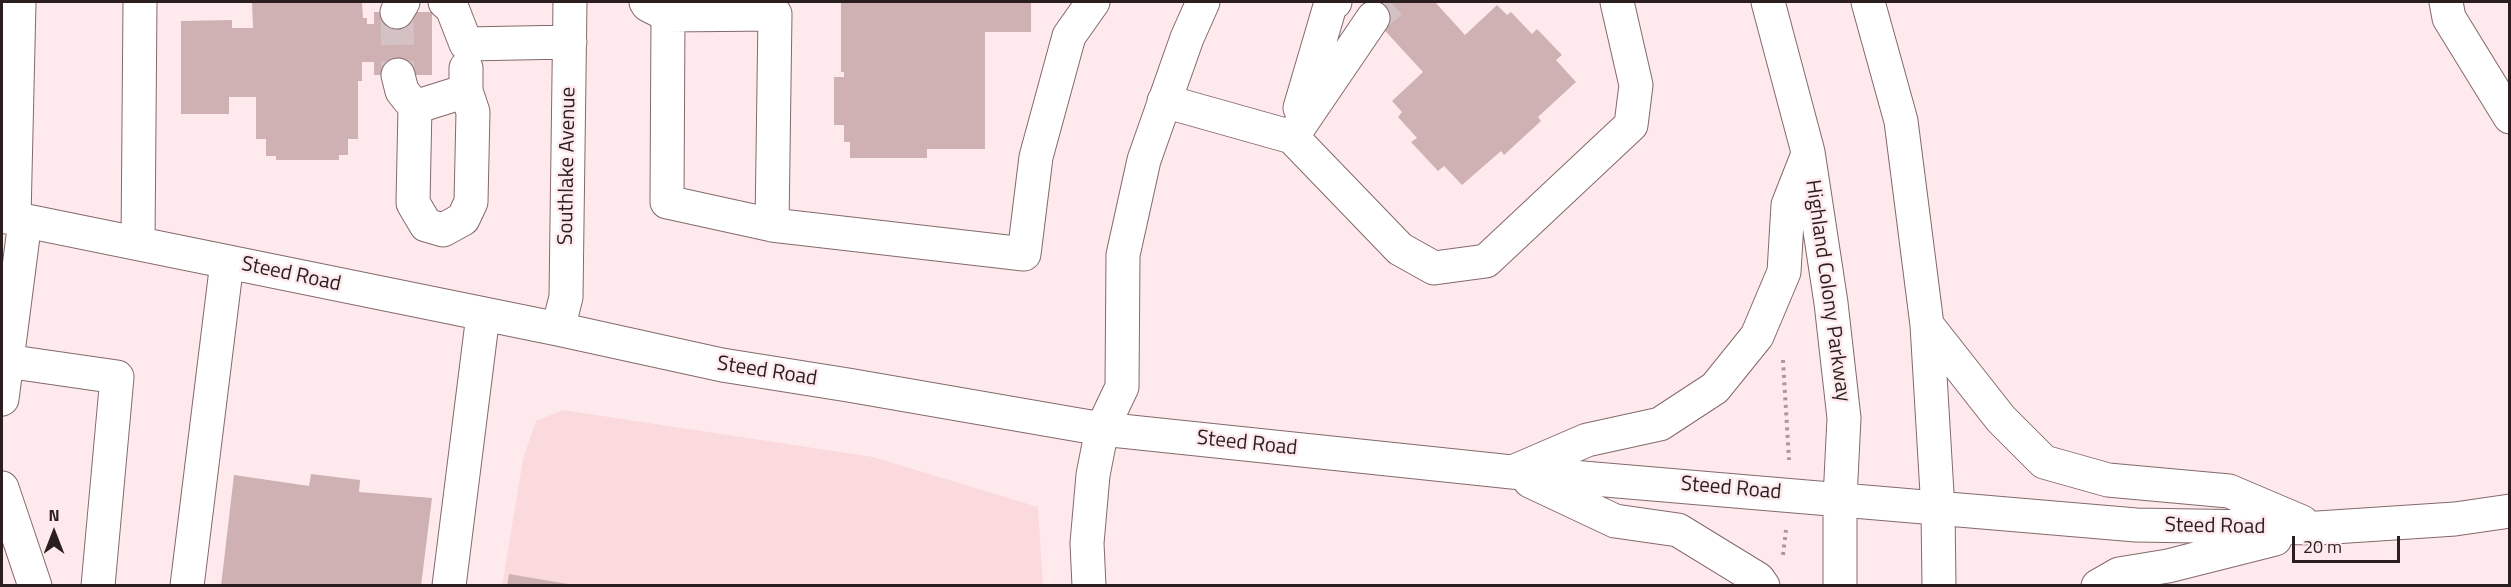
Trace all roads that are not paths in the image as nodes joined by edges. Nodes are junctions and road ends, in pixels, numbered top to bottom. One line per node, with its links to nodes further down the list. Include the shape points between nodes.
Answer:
1 (19, 2): 23 (street)
2 (140, 2): 25 (street)
3 (445, 2): 15 (street, via 452,8)
4 (570, 2): 14 (street, Southlake Avenue)
5 (1203, 2): 18 (street)
6 (1335, 2): 21 (street, via 1330,6)
7 (1617, 2): 21 (street, via 1636,85 1631,125 1486,261 1434,268 1400,249)
8 (1768, 2): 22 (street, Highland Colony Parkway)
9 (1868, 2): 28 (street, via 1901,121)
10 (2446, 2): 20 (street, via 2449,18)
11 (1087, 5): 24 (street, via 1070,36 1036,157 1024,254)
12 (657, 8): 24 (street, via 667,202); 24 (street, via 775,14)
13 (1373, 18): 21 (street)
14 (570, 42): 15 (street); 29 (street, Southlake Avenue, via 566,297)
15 (466, 44): 17 (street)
16 (398, 75): 19 (street, via 402,92)
17 (466, 91): 19 (street); 19 (street, via 473,112 471,202 463,219 443,230 426,225 413,203)
18 (1164, 101): 21 (street); 32 (street, via 1144,160 1123,255 1122,387)
19 (415, 107)
20 (2510, 117)
21 (1292, 137)
22 (1808, 152): 33 (street, via 1788,205 1784,272 1756,336 1715,388 1660,424 1587,440); 35 (street, Highland Colony Parkway, via 1844,418)
23 (13, 218): 25 (street, Steed Road); 30 (street)
24 (772, 225)
25 (138, 243): 26 (street, Steed Road)
26 (227, 262): 27 (street, Steed Road); 41 (street)
27 (483, 315): 29 (street, Steed Road); 42 (street)
28 (1927, 325): 36 (street); 38 (street, via 2001,419 2044,462 2108,480 2229,490)
29 (558, 329): 32 (street, Steed Road, via 722,366)
30 (6, 361): 31 (street); 40 (street, via 117,377)
31 (2, 399)
32 (1102, 429): 33 (street, Steed Road); 43 (street, via 1088,531)
33 (1512, 472): 35 (street, Steed Road); 44 (street, via 1615,521 1678,530)
34 (2, 488): 39 (street)
35 (1840, 499): 36 (street, Steed Road); 45 (street, Highland Colony Parkway)
36 (1938, 510): 38 (street, Steed Road, via 2136,525); 46 (street)
37 (2510, 511): 38 (street, Steed Road, via 2455,519)
38 (2318, 528): 47 (street, via 2168,566 2119,574)
39 (35, 585)
40 (98, 585)
41 (187, 585)
42 (449, 585)
43 (1089, 585)
44 (1763, 585)
45 (1840, 585)
46 (1939, 585)
47 (2097, 585)

